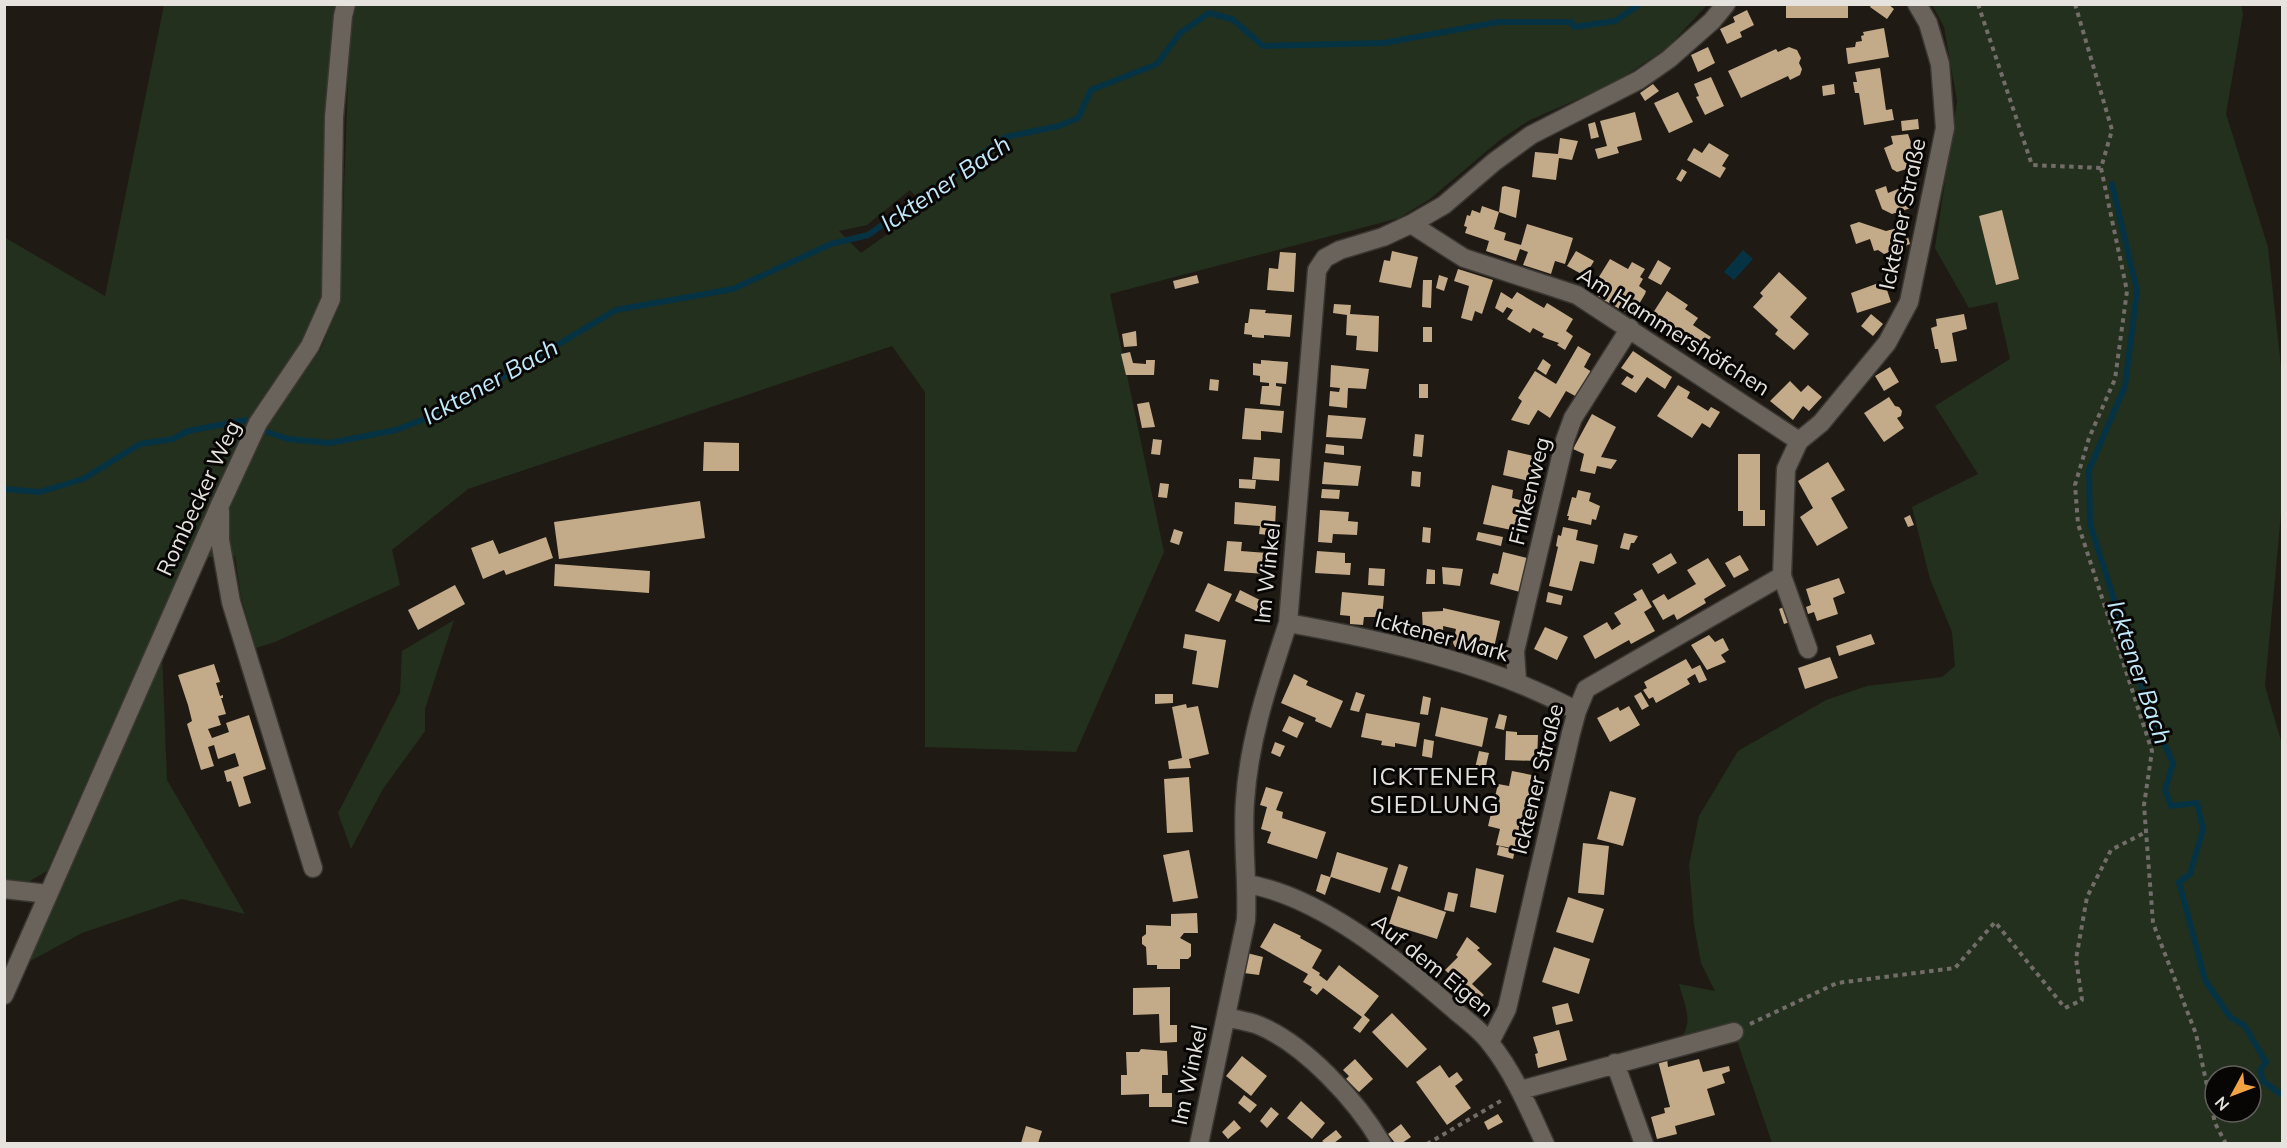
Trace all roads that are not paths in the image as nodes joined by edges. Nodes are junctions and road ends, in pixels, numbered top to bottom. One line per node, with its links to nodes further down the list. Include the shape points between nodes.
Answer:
1 (346, 4): 7 (street, Rombecker Weg, via 334,117 331,299 310,346 258,423)
2 (1726, 4): 4 (street, via 1669,59 1639,80 1531,135 1444,205)
3 (1917, 4): 6 (street, Icktener Straße, via 1928,23 1940,64 1945,128 1909,302 1887,343 1821,423)
4 (1411, 224): 5 (street, Am Hammershöfchen, via 1464,258 1577,295); 9 (street, Im Winkel, via 1340,250 1325,258 1317,270)
5 (1630, 328): 6 (street, Am Hammershöfchen); 11 (street, Finkenweg, via 1574,418 1565,440 1515,651)
6 (1800, 441): 8 (street, Icktener Straße, via 1786,469)
7 (220, 505): 13 (street, via 220,540 231,602); 16 (street, Rombecker Weg)
8 (1782, 576): 10 (street, Icktener Straße); 12 (street, Icktener Straße, via 1586,690)
9 (1288, 623): 11 (street, Icktener Mark, via 1430,654); 14 (street, Im Winkel, via 1255,735 1245,799)
10 (1808, 649)
11 (1517, 681): 12 (street, Icktener Mark)
12 (1577, 711): 20 (street, Icktener Straße, via 1507,1009)
13 (313, 868)
14 (1247, 884): 18 (street, Im Winkel, via 1246,920); 20 (street, Auf dem Eigen, via 1288,896 1367,939)
15 (4, 889): 16 (street)
16 (48, 894): 17 (street, Rombecker Weg)
17 (4, 995)
18 (1226, 1017): 23 (street, Im Winkel); 24 (street, Im Winkel, via 1258,1025 1303,1055 1338,1084)
19 (1734, 1032): 21 (street)
20 (1490, 1042): 22 (street)
21 (1615, 1063): 22 (street); 26 (street)
22 (1521, 1090): 25 (street)
23 (1199, 1143)
24 (1382, 1143)
25 (1545, 1143)
26 (1644, 1143)

